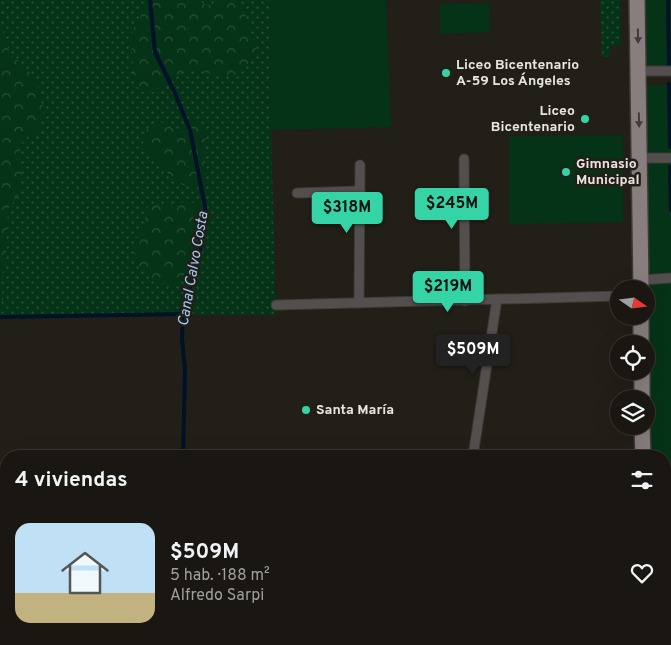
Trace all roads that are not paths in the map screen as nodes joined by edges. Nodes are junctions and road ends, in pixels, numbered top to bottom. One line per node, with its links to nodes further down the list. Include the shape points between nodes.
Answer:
1 (637, 0): 3 (main road, one-way to 3)
2 (671, 71): 3 (street)
3 (638, 72): 4 (main road, one-way to 4)
4 (639, 158): 5 (street); 11 (main road)
5 (671, 158)
6 (464, 159): 15 (street)
7 (360, 165): 8 (street)
8 (360, 191): 9 (street); 16 (street)
9 (297, 193)
10 (671, 278): 12 (street)
11 (641, 280)
12 (655, 281)
13 (610, 296): 14 (street)
14 (497, 299): 15 (street); 19 (street)
15 (465, 300): 16 (street)
16 (359, 303): 17 (street)
17 (276, 304)
18 (642, 435): 20 (main road)
19 (474, 450)
20 (643, 450)

